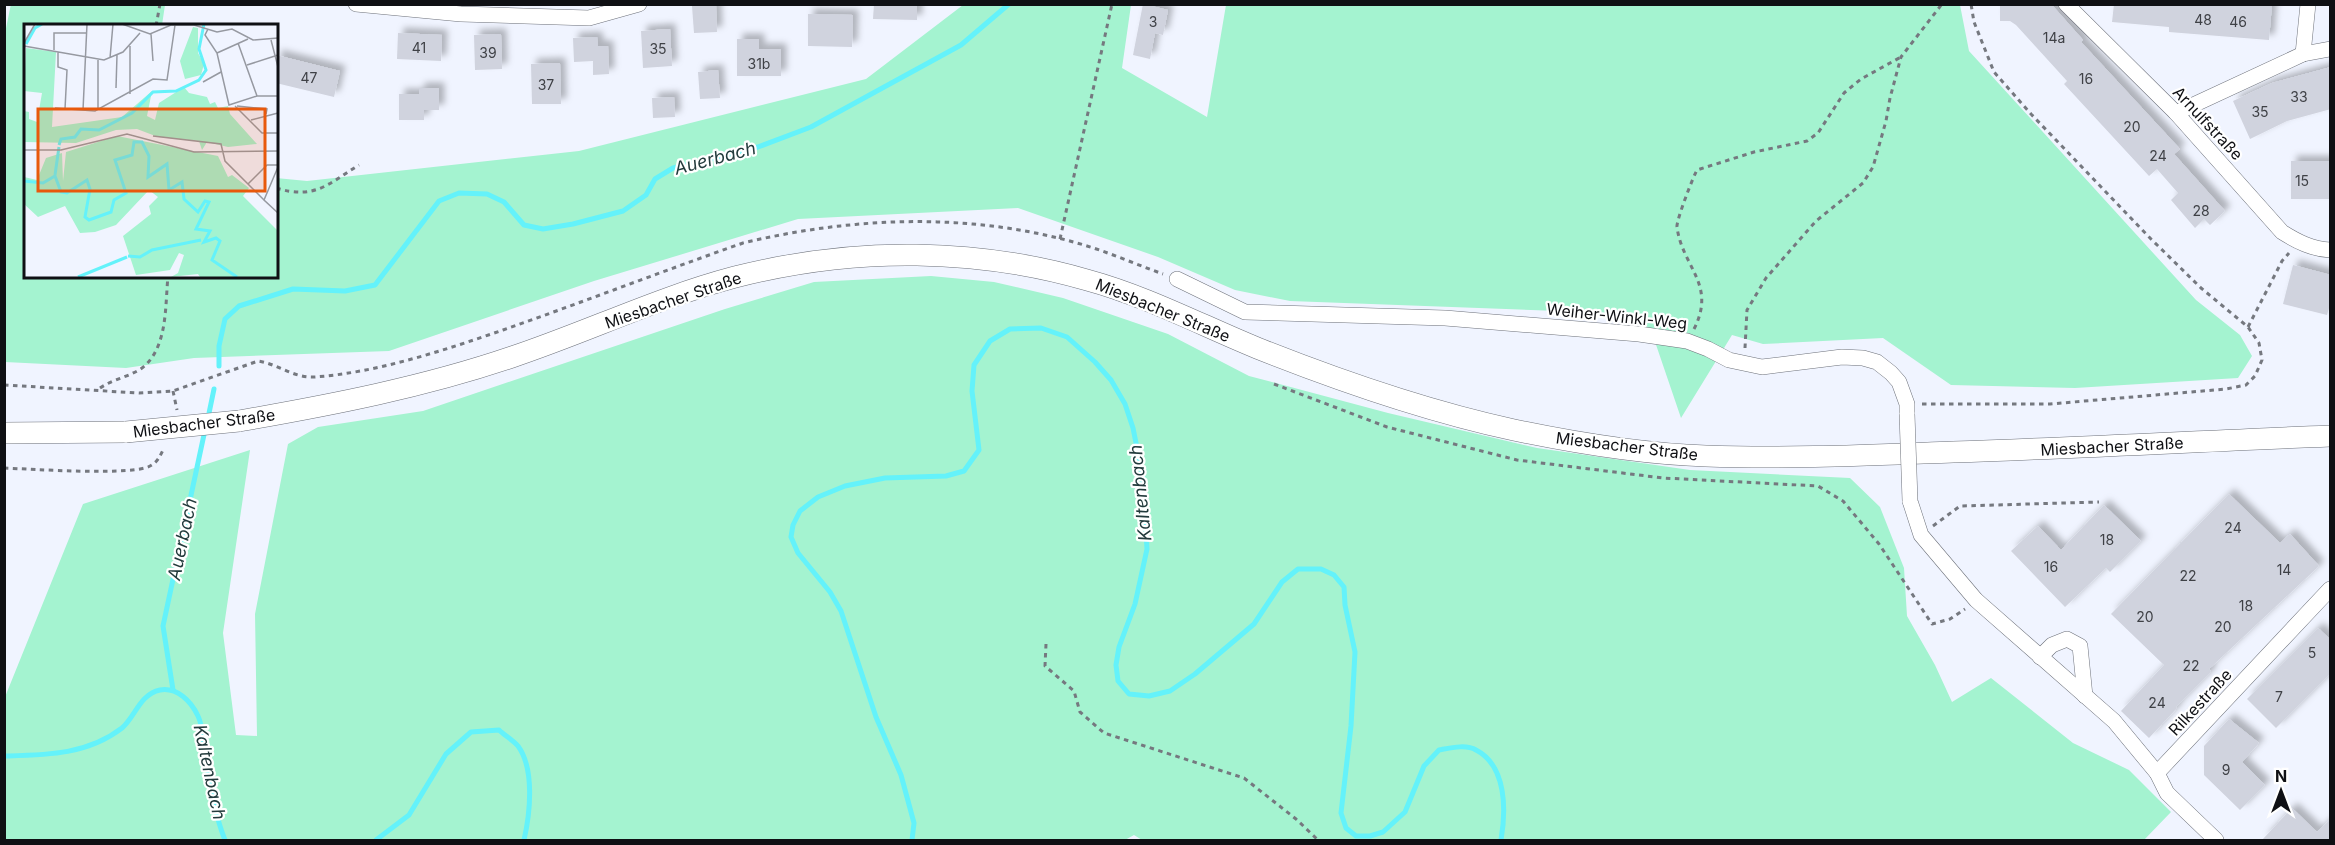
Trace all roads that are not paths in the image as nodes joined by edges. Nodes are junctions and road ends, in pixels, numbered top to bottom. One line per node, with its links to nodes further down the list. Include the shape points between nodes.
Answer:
1 (356, 4): 6 (street)
2 (639, 4): 5 (street)
3 (2066, 4): 9 (street, Arnulfstraße)
4 (2308, 4): 8 (street)
5 (613, 8): 6 (street, via 589,18)
6 (461, 9)
7 (2331, 49): 8 (street)
8 (2303, 54): 9 (street)
9 (2176, 112): 10 (street, Arnulfstraße, via 2282,232 2298,243)
10 (2331, 250)
11 (1177, 279): 15 (street, Weiher-Winkl-Weg, bridge, via 1245,312 1445,318 1639,334 1687,340 1744,365 1762,368 1842,357 1877,362 1899,382 1907,409 1910,501 1922,535 1976,600)
12 (4, 433): 13 (main road, Miesbacher Straße, bridge, via 126,432 239,421 388,393 508,358 733,278 845,257 910,255 999,260 1088,280 1145,299 1340,380 1414,404 1512,429 1604,446 1699,456 1790,458)
13 (2331, 436)
14 (2331, 589): 17 (street, Rilkestraße)
15 (2040, 657): 16 (street, Weiher-Winkl-Weg); 16 (street, via 2052,645 2067,639 2080,646)
16 (2085, 696): 17 (street, Weiher-Winkl-Weg, via 2114,721)
17 (2157, 773): 18 (street, via 2167,793)
18 (2216, 840)

